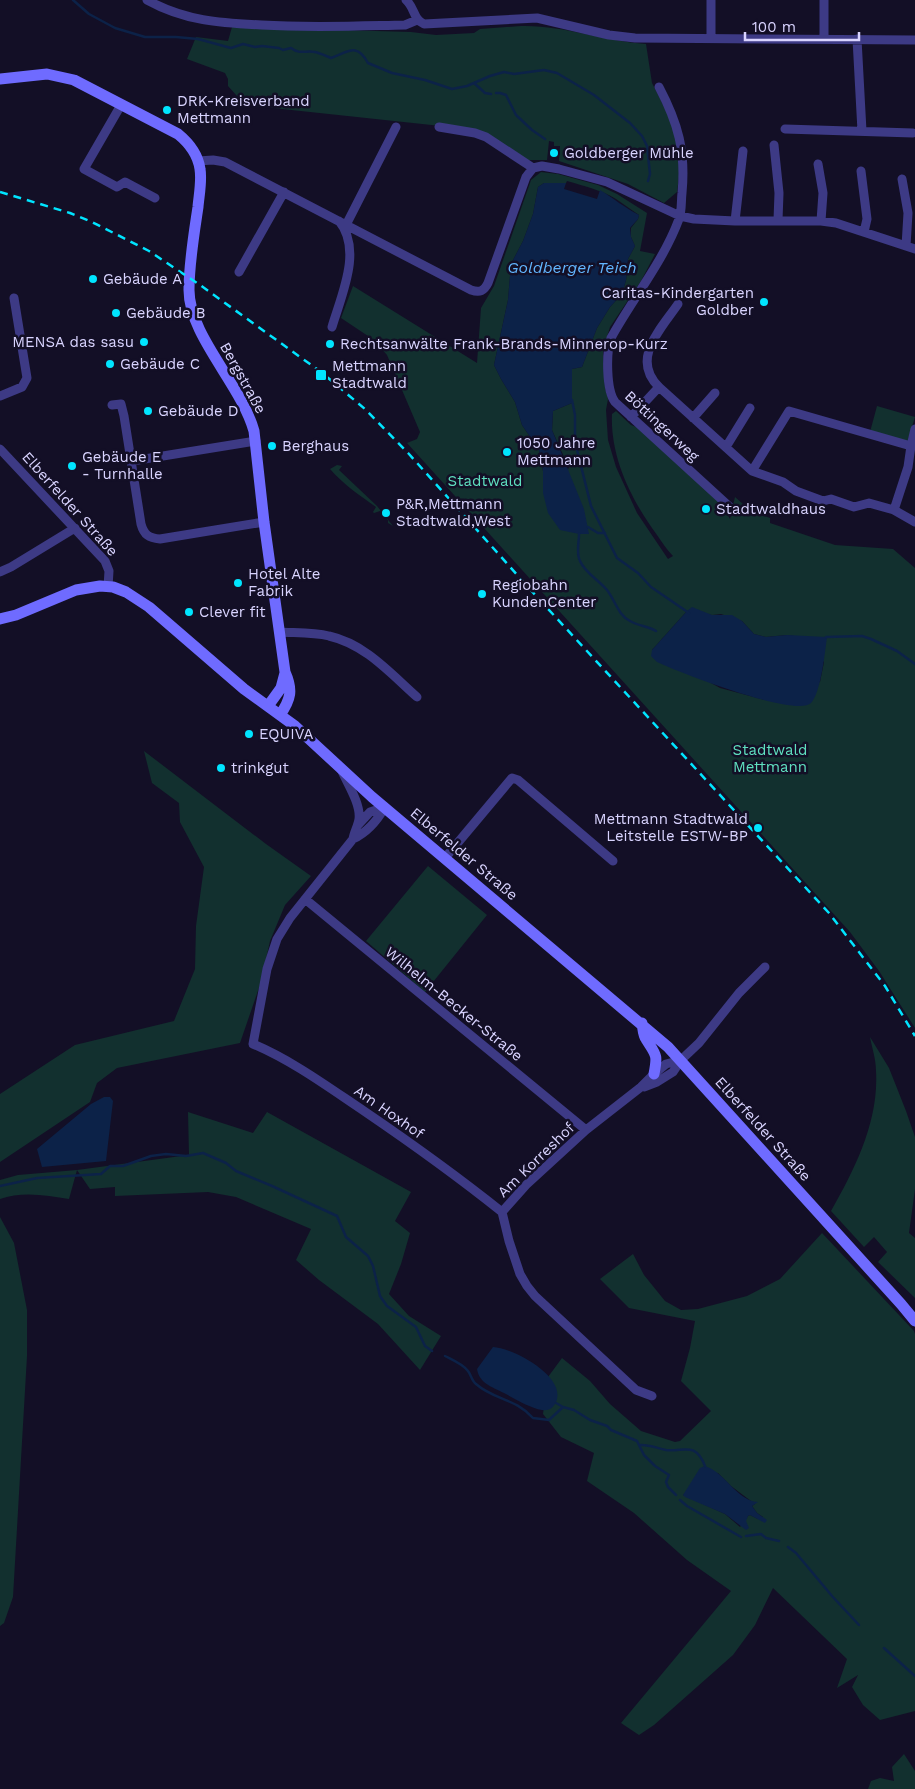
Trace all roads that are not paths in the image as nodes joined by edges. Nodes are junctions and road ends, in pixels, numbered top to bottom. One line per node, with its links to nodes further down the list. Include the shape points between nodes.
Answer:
1 (147, 0): 5 (street, via 184,16 226,23 298,27 405,25)
2 (406, 0): 5 (street, via 412,5)
3 (711, 0): 6 (street)
4 (824, 0): 7 (street)
5 (417, 20): 6 (street, via 430,24 537,18 618,37)
6 (711, 38): 7 (street)
7 (824, 39): 8 (street)
8 (857, 39): 9 (street); 16 (street)
9 (915, 40)
10 (0, 79): 12 (main road, via 47,74 60,76)
11 (659, 87): 27 (street, Böttingerweg, via 681,139 684,171)
12 (121, 105): 20 (main road, via 178,134 193,150); 26 (street, via 84,169 117,187 126,182)
13 (396, 127): 31 (street)
14 (439, 127): 22 (street, via 486,137)
15 (785, 129): 16 (street)
16 (862, 132): 17 (street)
17 (914, 133)
18 (774, 145): 28 (street)
19 (743, 151): 29 (street)
20 (198, 161): 25 (street, via 225,162); 46 (main road, Bergstraße, via 200,192 188,292 192,311 204,337 250,417)
21 (818, 164): 30 (street, via 823,193)
22 (534, 168): 27 (street, via 559,169 607,182); 31 (street, via 527,174 488,284 481,292 471,290)
23 (861, 171): 32 (street, via 867,218)
24 (902, 179): 33 (street)
25 (284, 192): 31 (street); 34 (street)
26 (155, 198)
27 (680, 216): 29 (street); 43 (street, Böttingerweg, via 663,254 609,343 611,396)
28 (778, 220): 29 (street); 30 (street)
29 (736, 221)
30 (821, 221): 32 (street)
31 (342, 223): 37 (street, via 349,268)
32 (864, 232): 33 (street)
33 (911, 247)
34 (239, 272)
35 (14, 298): 40 (street, via 27,378 22,387)
36 (678, 304): 38 (street, via 647,354 648,372)
37 (332, 327)
38 (659, 387): 43 (street); 44 (street)
39 (715, 393): 44 (street)
40 (0, 396)
41 (112, 405): 50 (street, via 121,404)
42 (750, 408): 48 (street)
43 (631, 417): 53 (street, Böttingerweg)
44 (693, 418): 48 (street)
45 (915, 429): 47 (street)
46 (256, 441): 50 (street); 55 (main road, Bergstraße)
47 (910, 446): 51 (street); 52 (street, via 789,411)
48 (726, 447): 52 (street)
49 (0, 449): 57 (street, Elberfelder Straße)
50 (132, 461): 55 (street, via 141,524 148,537 160,539)
51 (911, 468): 54 (street)
52 (752, 471): 54 (street, via 823,501 831,499 854,507 869,503)
53 (731, 508)
54 (894, 510): 56 (street)
55 (264, 522): 61 (main road, Bergstraße)
56 (915, 522)
57 (75, 528): 58 (street); 59 (street, Elberfelder Straße, via 105,561 109,571)
58 (0, 572)
59 (108, 586): 60 (main road, via 76,590); 64 (main road, Elberfelder Straße, via 144,603)
60 (0, 619)
61 (279, 632): 62 (main road, Bergstraße); 63 (street, via 313,633 343,640 370,655)
62 (285, 672): 64 (main road, Bergstraße, via 281,688); 65 (main road, Bergstraße, via 290,699)
63 (417, 697)
64 (268, 706): 65 (main road, Elberfelder Straße)
65 (280, 715): 66 (main road, Elberfelder Straße)
66 (341, 769): 67 (main road, Elberfelder Straße); 68 (street, via 356,800)
67 (385, 807): 68 (street, via 370,812); 69 (street, via 378,820); 70 (main road, Elberfelder Straße)
68 (358, 826): 69 (street)
69 (353, 839): 72 (street)
70 (445, 858): 71 (street, via 512,778); 74 (main road, Elberfelder Straße)
71 (614, 861)
72 (305, 899): 78 (street, Wilhelm-Becker-Straße); 79 (street, Am Hoxhof, via 277,939 267,969 253,1044 317,1079 457,1176)
73 (765, 966): 75 (street)
74 (642, 1023): 75 (main road, Elberfelder Straße); 76 (main road, via 646,1039 654,1049)
75 (681, 1060): 76 (street, Am Korreshof, via 666,1064); 77 (street, Am Korreshof, via 673,1072); 80 (main road, Elberfelder Straße)
76 (654, 1074): 77 (street, Am Korreshof)
77 (641, 1088): 78 (street, Am Korreshof)
78 (586, 1130): 79 (street, Am Korreshof, via 526,1185)
79 (502, 1212): 83 (street, Am Korreshof, via 520,1274 531,1291 636,1390)
80 (901, 1304): 81 (main road, Elberfelder Straße); 82 (main road, Elberfelder Straße)
81 (915, 1312)
82 (915, 1321)
83 (652, 1396)

